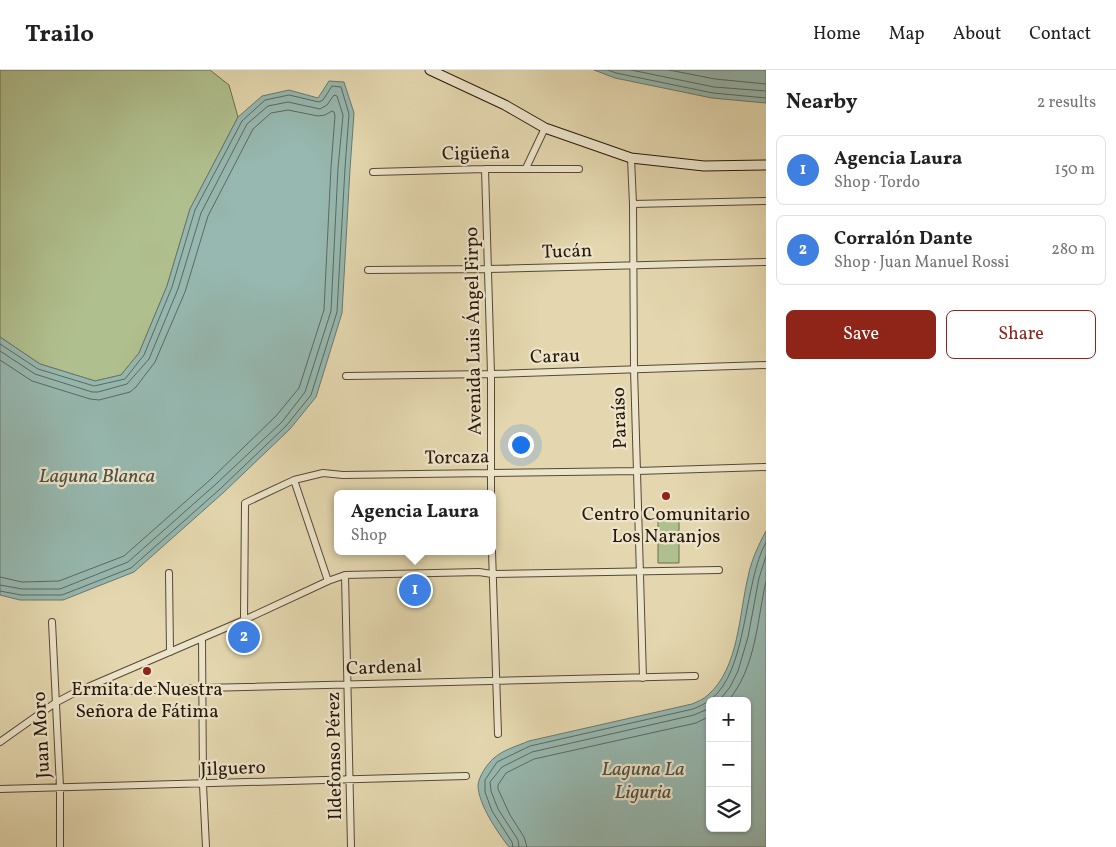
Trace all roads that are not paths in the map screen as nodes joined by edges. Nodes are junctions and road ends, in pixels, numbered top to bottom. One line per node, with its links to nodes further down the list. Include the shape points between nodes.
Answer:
1 (430, 70): 2 (street, via 505,105)
2 (545, 128): 3 (street); 5 (street)
3 (631, 158): 4 (street, via 704,166); 10 (street, Paraíso)
4 (766, 165)
5 (526, 168): 6 (street, Cigüeña); 7 (street, Cigüeña)
6 (485, 169): 8 (street, Cigüeña); 13 (street, Avenida Luis Ángel Firpo)
7 (579, 169)
8 (373, 172)
9 (766, 201): 10 (street)
10 (633, 204): 12 (street, Paraíso)
11 (766, 262): 12 (street, Tucán)
12 (633, 265): 13 (street, Tucán); 16 (street, Paraíso)
13 (488, 269): 14 (street, Tucán); 17 (street, Avenida Luis Ángel Firpo)
14 (368, 270)
15 (766, 365): 16 (street, Carau)
16 (634, 369): 17 (street, Carau); 20 (street, Paraíso)
17 (491, 374): 18 (street, Carau); 21 (street, Avenida Luis Ángel Firpo)
18 (346, 376)
19 (766, 467): 20 (street, Torcaza)
20 (637, 471): 21 (street, Torcaza); 26 (street, Paraíso)
21 (491, 472): 22 (street, Torcaza, via 323,473); 23 (street, Avenida Luis Ángel Firpo)
22 (294, 480): 30 (street); 31 (street, Torcaza, via 245,503)
23 (491, 490)
24 (492, 555): 28 (street)
25 (719, 570): 26 (street)
26 (639, 572): 28 (street); 36 (street, Paraíso)
27 (169, 573): 34 (street)
28 (492, 574): 29 (street); 37 (street)
29 (345, 576): 30 (street); 38 (street, Ildefonso Pérez)
30 (328, 581): 31 (street)
31 (244, 620): 33 (street)
32 (52, 622): 41 (street, Juan Moro)
33 (202, 638): 34 (street); 39 (street)
34 (170, 652): 40 (street)
35 (695, 676): 36 (street, Cardenal)
36 (643, 678): 37 (street, Cardenal)
37 (496, 680): 38 (street, Cardenal); 42 (street)
38 (348, 685): 39 (street, Cardenal); 45 (street, Ildefonso Pérez)
39 (203, 688): 40 (street, Cardenal); 46 (street)
40 (74, 693): 41 (street)
41 (55, 703): 43 (street); 47 (street, Juan Moro)
42 (498, 734)
43 (0, 742)
44 (466, 776): 45 (street, Jilguero)
45 (350, 780): 46 (street, Jilguero); 51 (street, Ildefonso Pérez)
46 (203, 785): 47 (street, Jilguero); 50 (street)
47 (60, 787): 48 (street, Jilguero); 49 (street, Juan Moro)
48 (0, 789)
49 (60, 847)
50 (206, 847)
51 (351, 847)

